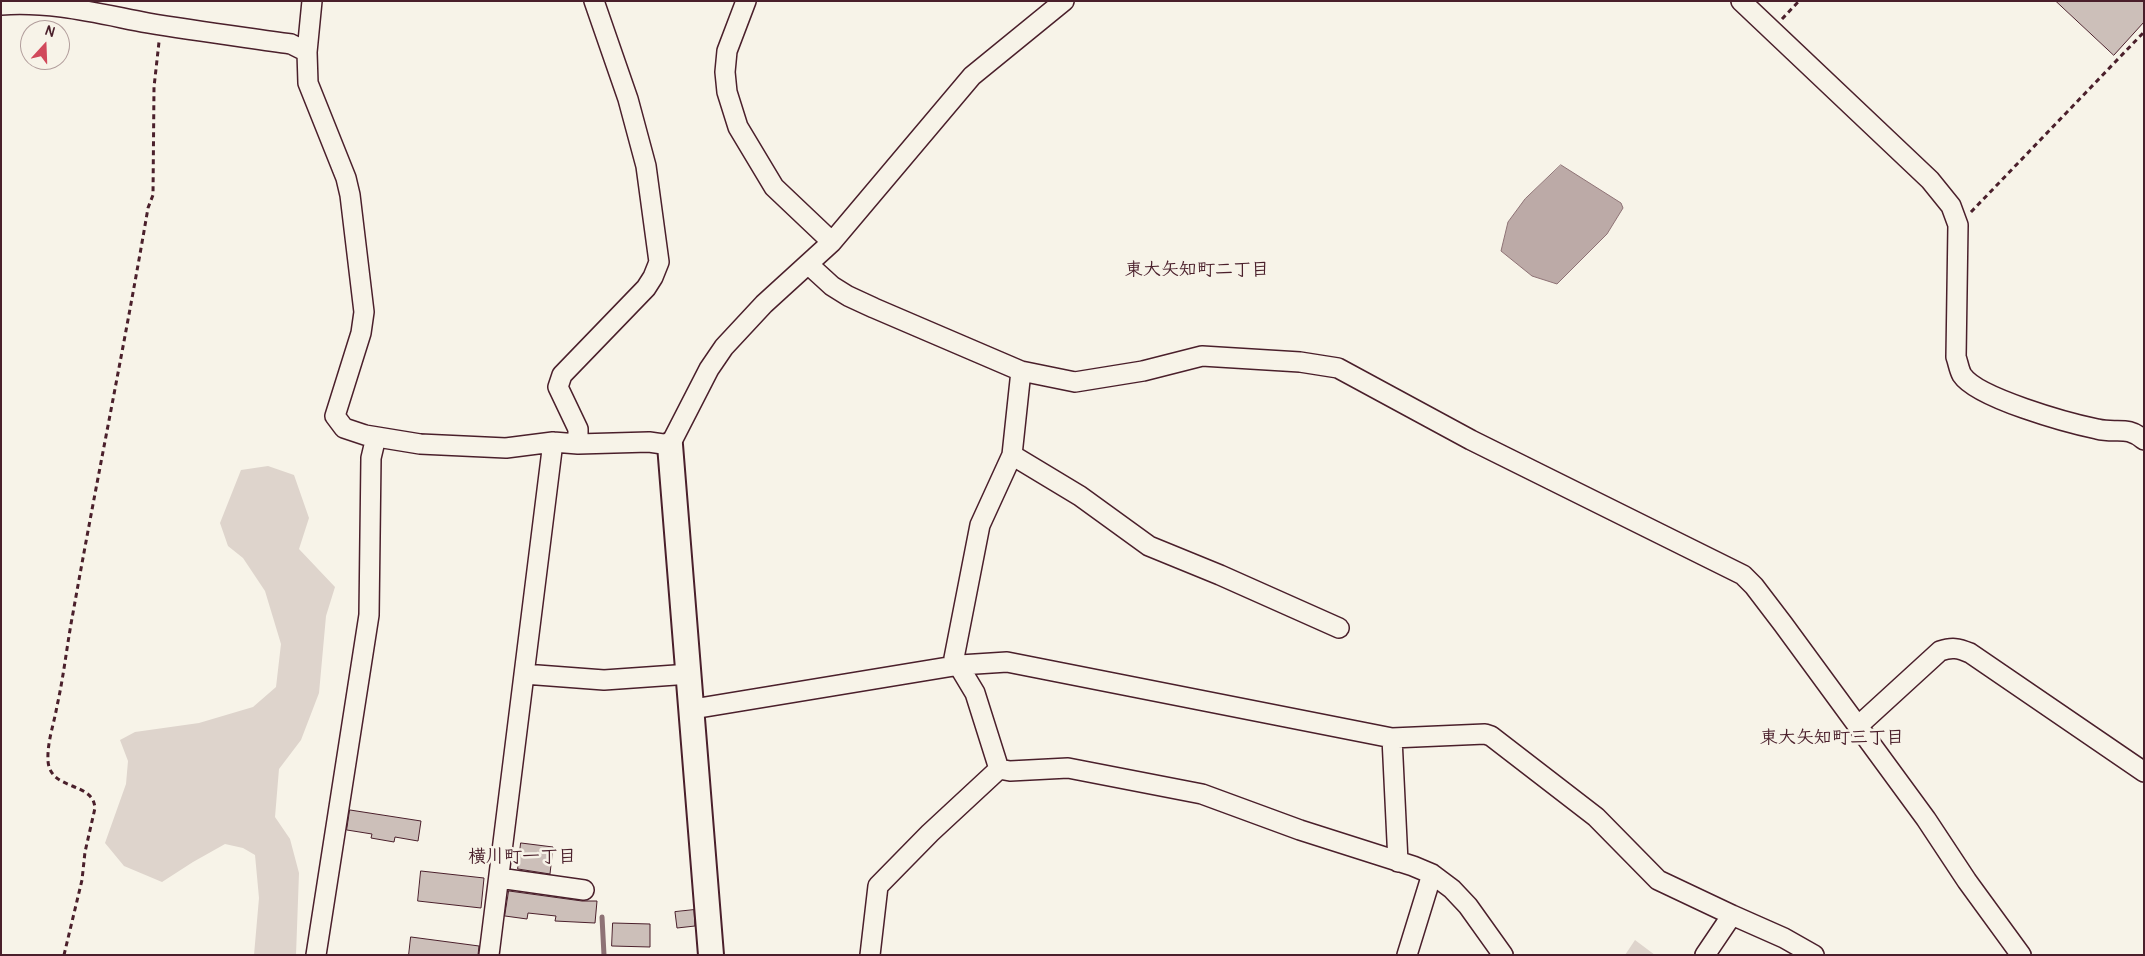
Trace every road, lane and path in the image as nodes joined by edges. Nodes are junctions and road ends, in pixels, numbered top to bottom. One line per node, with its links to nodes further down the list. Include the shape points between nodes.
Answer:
1 (312, 1): 11 (street)
2 (594, 1): 19 (street, via 638,130 646,166 658,262 646,288 562,375 558,387 578,429)
3 (746, 1): 13 (street, via 727,50 727,92 738,127 774,187)
4 (1064, 1): 13 (street, via 972,76)
5 (1741, 1): 9 (street)
6 (1799, 1): 9 (path)
7 (1, 5): 8 (street, via 56,6)
8 (161, 25): 11 (street, via 291,44); 36 (path, via 154,87 153,195 49,742 50,771 64,784 88,794 95,802 82,880)
9 (1771, 30): 12 (street, via 1930,180 1951,206)
10 (2144, 32): 12 (path)
11 (307, 52): 16 (street, via 308,83 337,152 350,195 364,302 360,333 334,416 344,428)
12 (1958, 225): 17 (street, via 1956,357 1962,375 1989,395 2016,405 2098,430 2134,432)
13 (832, 242): 14 (street)
14 (809, 265): 15 (street, via 848,296); 20 (street, via 764,304 724,347 709,369)
15 (1021, 371): 21 (street); 27 (street, via 1075,382 1143,371 1202,356 1300,362 1338,368 1487,448 1743,575)
16 (376, 437): 18 (street, via 444,446 506,448); 37 (street, via 371,458 369,615)
17 (2144, 440)
18 (553, 442): 19 (street); 24 (street)
19 (578, 444): 20 (street, via 649,442)
20 (670, 445): 25 (street)
21 (1012, 456): 22 (street, via 1080,496 1149,546); 23 (street, via 980,525 954,658)
22 (1338, 628)
23 (960, 665): 26 (street); 28 (street, via 1018,663); 29 (street, via 974,694)
24 (524, 674): 25 (street, via 604,680); 33 (street)
25 (690, 674): 26 (street)
26 (693, 709): 39 (street)
27 (1858, 726): 30 (street, via 1940,651 1958,648); 45 (street)
28 (1392, 738): 31 (street); 35 (street, via 1491,736 1596,817 1658,880)
29 (999, 769): 31 (street, via 1068,768 1202,794); 40 (street, via 878,886)
30 (2144, 772)
31 (1398, 862): 32 (street)
32 (1432, 874): 41 (street); 42 (street, via 1468,906)
33 (498, 878): 34 (street); 38 (street)
34 (584, 890)
35 (1732, 915): 43 (street); 44 (street)
36 (64, 955)
37 (316, 955)
38 (489, 955)
39 (712, 955)
40 (870, 955)
41 (1407, 955)
42 (1503, 955)
43 (1705, 955)
44 (1814, 955)
45 (2020, 955)

